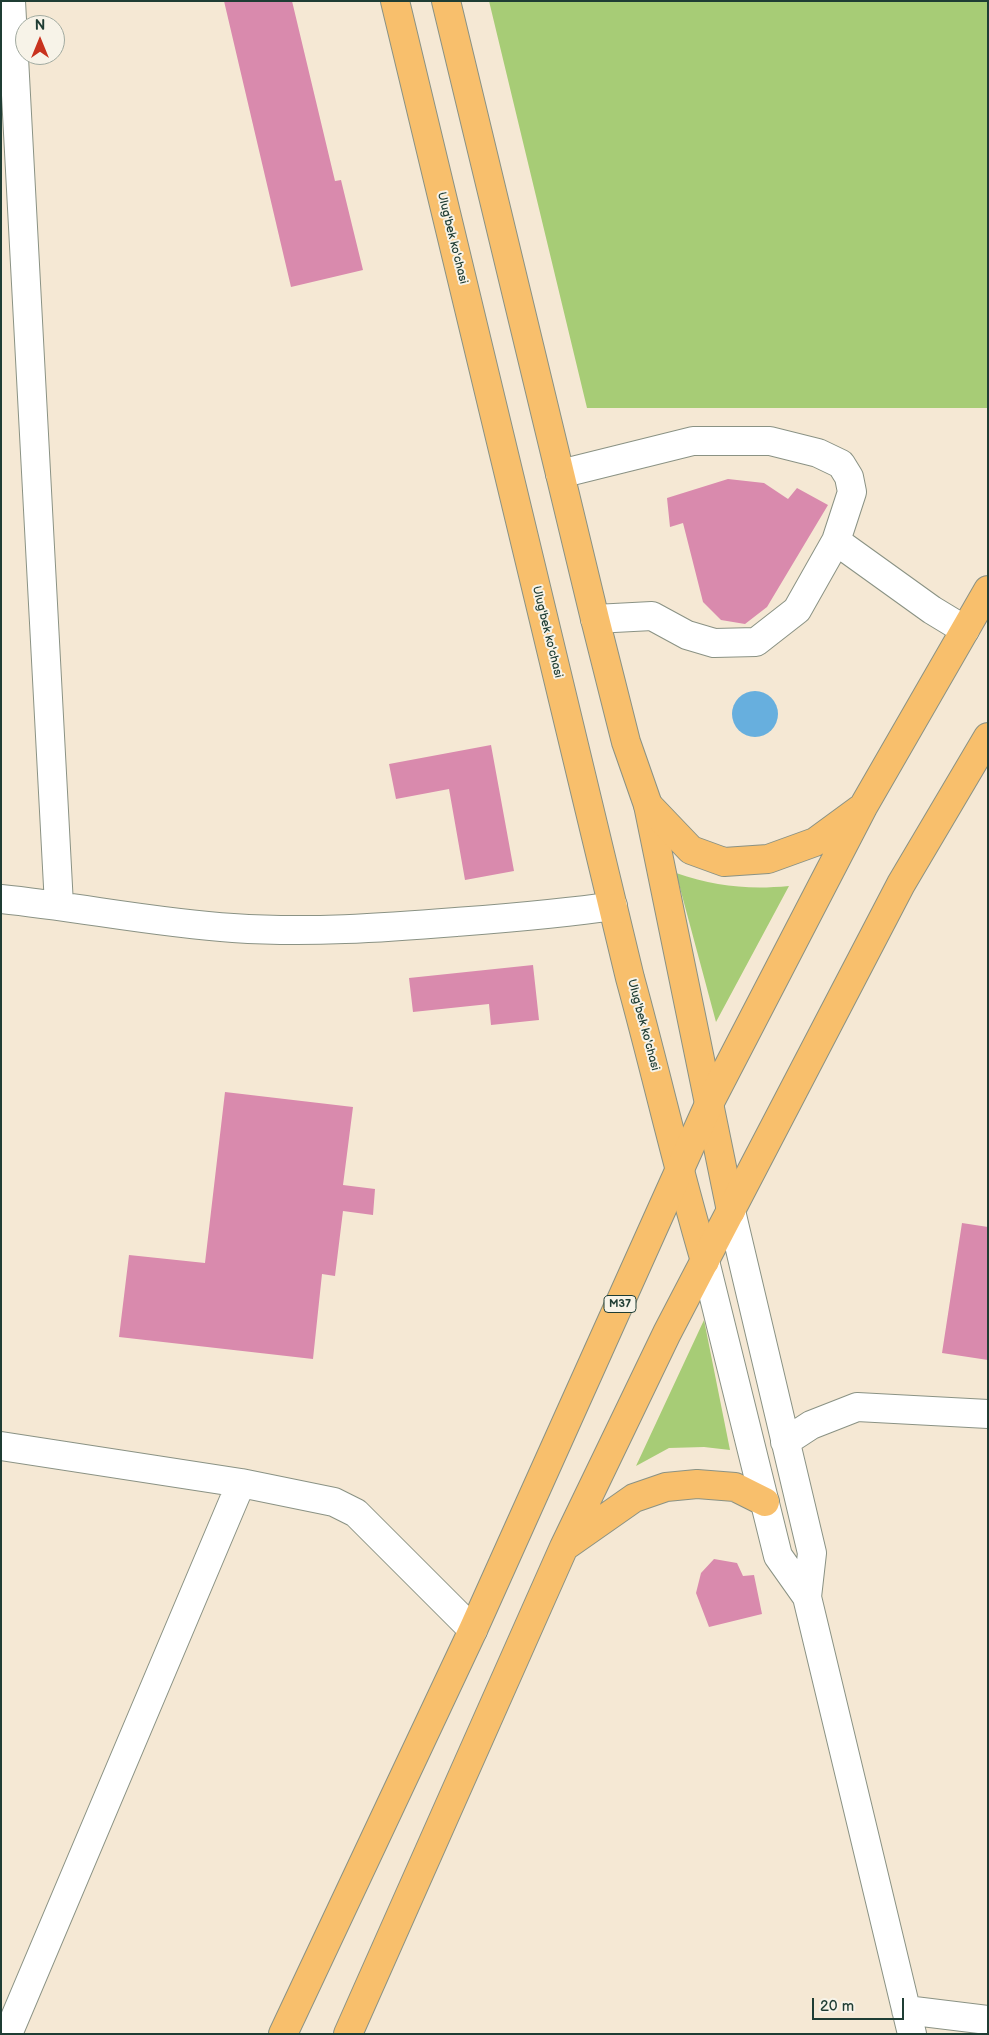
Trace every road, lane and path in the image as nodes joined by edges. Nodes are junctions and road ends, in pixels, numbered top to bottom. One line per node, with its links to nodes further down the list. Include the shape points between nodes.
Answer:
1 (11, 1): 13 (street)
2 (394, 1): 14 (main road, Ulug'bek ko'chasi)
3 (446, 1): 4 (main road)
4 (560, 474): 5 (street, via 693,441 770,441 799,448 841,464 850,477 852,492); 7 (main road)
5 (836, 541): 7 (street, via 797,610 756,642 714,643 687,635 652,616); 8 (street)
6 (988, 590): 8 (main road, M37)
7 (595, 619): 10 (main road, via 626,742)
8 (965, 630): 11 (main road, M37)
9 (988, 737): 17 (main road, via 902,884)
10 (648, 805): 11 (main road, via 691,850 724,862 768,859 815,842); 15 (main road)
11 (863, 807): 15 (main road, M37)
12 (1, 898): 13 (street)
13 (59, 904): 14 (street, via 156,920 266,930 371,929)
14 (613, 906): 16 (main road, Ulug'bek ko'chasi)
15 (710, 1102): 16 (main road, M37); 17 (main road)
16 (679, 1173): 18 (main road, Ulug'bek ko'chasi); 26 (main road, M37)
17 (731, 1211): 18 (main road); 20 (street)
18 (704, 1261): 23 (street); 24 (main road)
19 (988, 1414): 20 (street, via 857,1407 811,1425)
20 (785, 1442): 25 (street, via 812,1553)
21 (1, 1446): 22 (street)
22 (242, 1483): 26 (street, via 334,1502 350,1509); 29 (street)
23 (765, 1502): 24 (main road, via 735,1487 697,1484 666,1487 634,1498); 25 (street, via 778,1556)
24 (564, 1547): 31 (main road)
25 (807, 1597): 28 (street)
26 (473, 1630): 30 (main road, M37)
27 (988, 2020): 28 (street)
28 (909, 2022)
29 (8, 2034)
30 (284, 2034)
31 (348, 2034)

